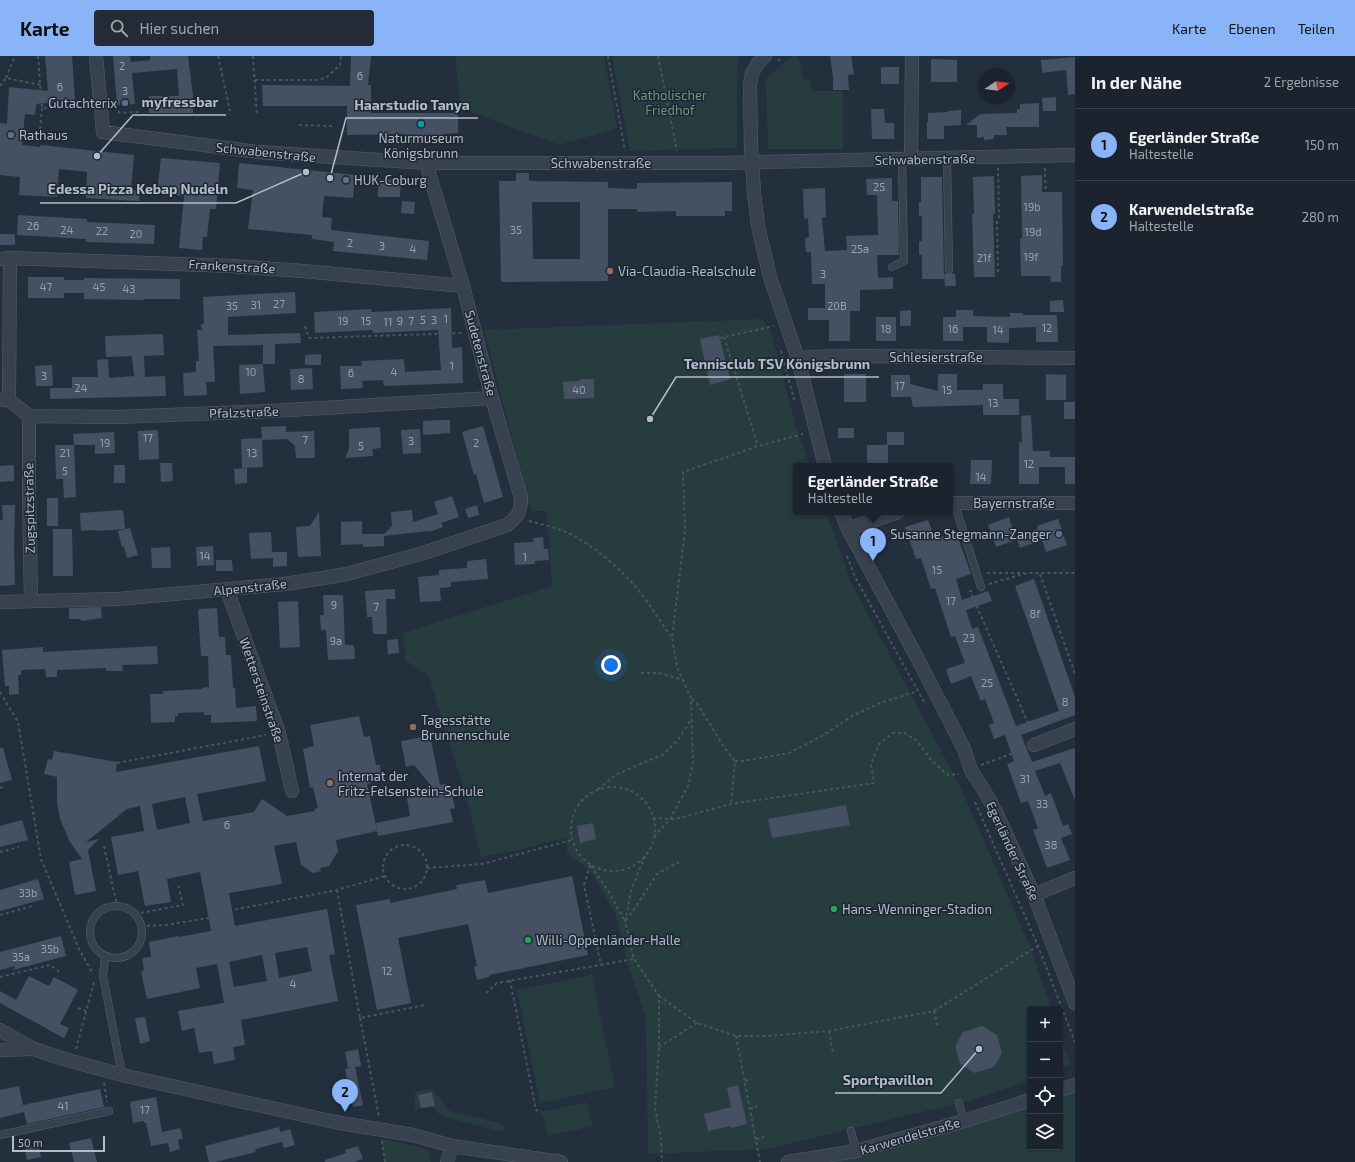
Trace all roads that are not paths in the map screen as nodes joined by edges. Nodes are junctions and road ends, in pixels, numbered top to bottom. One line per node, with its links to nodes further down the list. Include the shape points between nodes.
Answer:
1 (96, 56): 8 (street, Schwabenstraße, via 105,104 103,132 258,152)
2 (765, 56): 7 (street, via 752,73 750,84)
3 (912, 56): 6 (street)
4 (1075, 155): 5 (street, Schwabenstraße)
5 (947, 158): 6 (street, Schwabenstraße); 11 (lane)
6 (906, 159): 7 (street, Schwabenstraße); 10 (lane, via 904,260)
7 (752, 162): 8 (street, Schwabenstraße); 14 (street, via 758,226 770,277)
8 (426, 163): 12 (street, Sudetenstraße)
9 (5, 258): 12 (street, Frankenstraße, via 231,266); 16 (street)
10 (892, 267)
11 (949, 270)
12 (463, 286): 15 (street, Sudetenstraße)
13 (1075, 358): 14 (street, Schlesierstraße, via 856,356)
14 (798, 359): 18 (street)
15 (492, 398): 17 (street, Pfalzstraße, via 272,411 117,417); 24 (street, Sudetenstraße, via 521,498 521,508 516,518 507,525)
16 (4, 400): 17 (street)
17 (29, 416): 28 (street, Zugspitzstraße)
18 (824, 463)
19 (953, 502): 20 (street, Bayernstraße)
20 (1075, 503)
21 (953, 505): 26 (lane, Bayernstraße)
22 (842, 515): 25 (street, Egerländer Straße)
23 (889, 515): 25 (street)
24 (493, 529): 27 (street, Alpenstraße, via 427,552 346,574)
25 (848, 529): 34 (street, Egerländer Straße, via 932,686 964,749 967,771 985,792 996,812)
26 (981, 586)
27 (227, 590): 28 (street, Alpenstraße, via 118,599); 32 (street, Wettersteinstraße, via 279,733)
28 (31, 601): 29 (street, Alpenstraße)
29 (0, 602)
30 (1075, 730): 31 (street)
31 (1036, 744)
32 (292, 791)
33 (1075, 878): 34 (street)
34 (1034, 895): 36 (street, Egerländer Straße)
35 (105, 956): 35 (lane, via 92,943 90,935 94,918 108,907 116,906 130,910 141,926 140,943 129,955 121,958); 40 (lane, via 103,976)
36 (1075, 1003)
37 (0, 1030): 38 (street)
38 (34, 1049): 39 (street); 40 (street)
39 (0, 1050)
40 (122, 1075): 49 (street, via 320,1119 413,1135)
41 (1075, 1085): 42 (street)
42 (1063, 1089)
43 (1027, 1101): 46 (street, Karwendelstraße)
44 (959, 1103): 46 (lane)
45 (109, 1111): 48 (lane)
46 (964, 1121): 50 (street, Karwendelstraße)
47 (850, 1131): 50 (lane)
48 (0, 1135)
49 (452, 1146): 51 (street); 52 (street)
50 (856, 1151): 53 (street, Karwendelstraße)
51 (447, 1162)
52 (561, 1162)
53 (788, 1162)

